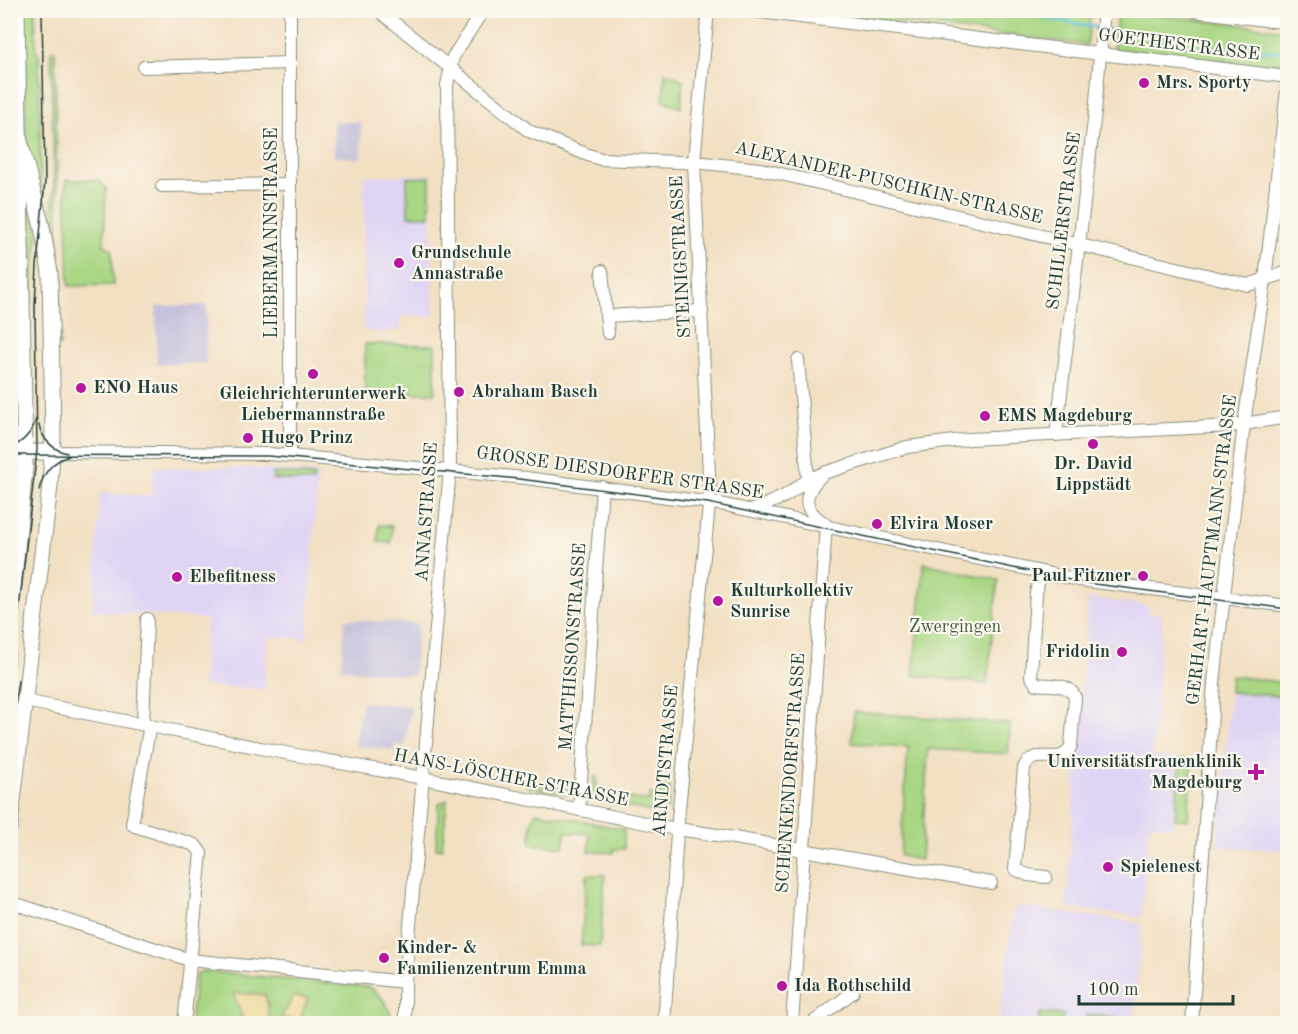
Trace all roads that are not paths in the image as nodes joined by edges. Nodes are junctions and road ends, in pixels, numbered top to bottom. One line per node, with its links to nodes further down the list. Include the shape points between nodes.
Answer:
1 (17, 10): 16 (main road)
2 (290, 10): 11 (street, LIEBERMANNSTRASSE)
3 (378, 10): 13 (street, ALEXANDER-PUSCHKIN-STRASSE)
4 (483, 10): 13 (street, ANNASTRASSE)
5 (708, 10): 17 (street, STEINIGSTRASSE)
6 (744, 10): 10 (street, GOETHESTRASSE)
7 (1188, 10): 9 (street, GOETHESTRASSE)
8 (1104, 15): 10 (street, SCHILLERSTRASSE)
9 (1287, 23)
10 (1100, 54): 14 (street, GOETHESTRASSE); 20 (street, SCHILLERSTRASSE)
11 (290, 63): 12 (street); 18 (street, LIEBERMANNSTRASSE)
12 (144, 67)
13 (450, 67): 17 (street, ALEXANDER-PUSCHKIN-STRASSE, via 528,131 588,156); 34 (street, ANNASTRASSE, via 446,109)
14 (1287, 76)
15 (1287, 82): 23 (street, GERHART-HAUPTMANN-STRASSE)
16 (20, 141): 31 (main road); 32 (main road, via 50,267)
17 (694, 162): 20 (street, ALEXANDER-PUSCHKIN-STRASSE, via 760,169); 24 (street, STEINIGSTRASSE)
18 (290, 184): 19 (street); 33 (street, LIEBERMANNSTRASSE)
19 (162, 186)
20 (1078, 244): 23 (street, ALEXANDER-PUSCHKIN-STRASSE, via 1248,285); 30 (street, SCHILLERSTRASSE)
21 (602, 272): 25 (street)
22 (1287, 272): 23 (street, ALEXANDER-PUSCHKIN-STRASSE)
23 (1264, 280): 29 (street, GERHART-HAUPTMANN-STRASSE)
24 (702, 311): 25 (street); 38 (street, STEINIGSTRASSE)
25 (606, 315): 26 (street)
26 (608, 333)
27 (798, 360): 36 (street)
28 (1287, 417): 29 (street)
29 (1244, 424): 30 (street); 42 (street, GERHART-HAUPTMANN-STRASSE)
30 (1056, 435): 35 (street, via 918,445)
31 (18, 452): 32 (main road, GROSSE DIESDORFER STRASSE); 45 (main road, via 25,483)
32 (53, 452): 33 (street, GROSSE DIESDORFER STRASSE); 46 (main road)
33 (290, 455): 34 (street, GROSSE DIESDORFER STRASSE)
34 (450, 469): 37 (street, GROSSE DIESDORFER STRASSE); 48 (street, ANNASTRASSE)
35 (824, 473): 36 (street); 40 (street, via 814,483 807,501 810,510)
36 (808, 480): 39 (street)
37 (602, 487): 38 (street, GROSSE DIESDORFER STRASSE); 49 (street, MATTHISSONSTRASSE)
38 (710, 502): 39 (street, GROSSE DIESDORFER STRASSE); 51 (street, ARNDTSTRASSE)
39 (754, 510): 40 (street, GROSSE DIESDORFER STRASSE)
40 (826, 525): 41 (street, GROSSE DIESDORFER STRASSE); 52 (street, SCHENKENDORFSTRASSE)
41 (1040, 572): 42 (street, GROSSE DIESDORFER STRASSE); 53 (street, via 1031,676 1036,684 1067,687 1074,698 1069,752 1061,757 1032,757 1024,768 1015,869)
42 (1223, 599): 43 (street, GROSSE DIESDORFER STRASSE); 64 (street, GERHART-HAUPTMANN-STRASSE, via 1208,754)
43 (1287, 606)
44 (147, 619): 47 (street)
45 (10, 620)
46 (25, 701): 47 (street, HANS-LÖSCHER-STRASSE); 50 (main road)
47 (146, 724): 48 (street, HANS-LÖSCHER-STRASSE); 56 (street, via 132,822 134,826 195,845 200,851)
48 (423, 778): 49 (street, HANS-LÖSCHER-STRASSE); 57 (street, ANNASTRASSE)
49 (579, 810): 51 (street, HANS-LÖSCHER-STRASSE)
50 (10, 826)
51 (677, 829): 52 (street, HANS-LÖSCHER-STRASSE); 61 (street, ARNDTSTRASSE)
52 (803, 850): 54 (street, HANS-LÖSCHER-STRASSE); 62 (street, SCHENKENDORFSTRASSE)
53 (1046, 877)
54 (991, 883)
55 (10, 902): 56 (street)
56 (190, 960): 57 (street); 59 (street)
57 (405, 982): 60 (street, ANNASTRASSE)
58 (853, 992): 63 (street)
59 (184, 1023)
60 (405, 1023)
61 (664, 1023)
62 (792, 1023)
63 (811, 1023)
64 (1192, 1023)

